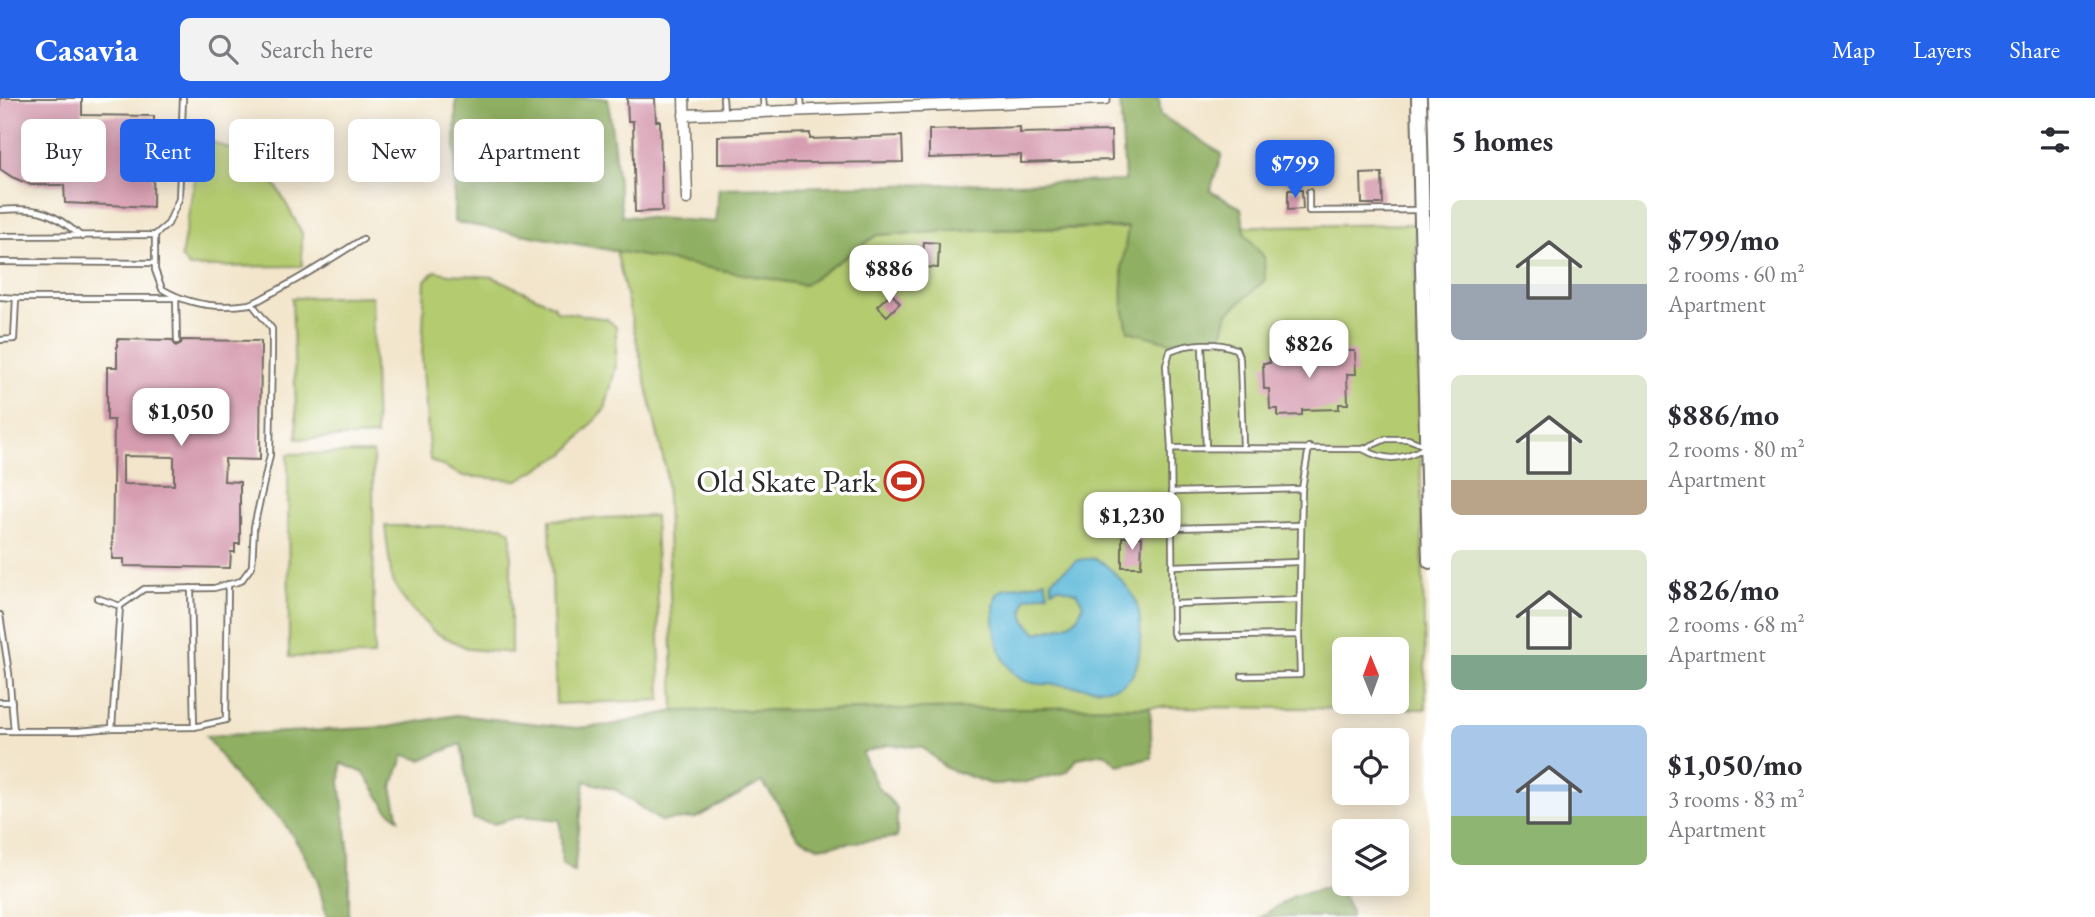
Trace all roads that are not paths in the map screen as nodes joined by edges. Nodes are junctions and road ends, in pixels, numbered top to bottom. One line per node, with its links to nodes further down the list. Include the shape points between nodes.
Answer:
1 (183, 98): 20 (lane, via 179,199 168,224)
2 (684, 98): 15 (street)
3 (723, 98): 14 (lane)
4 (763, 98): 13 (lane)
5 (801, 98): 12 (lane)
6 (1419, 98): 19 (main road)
7 (1105, 99): 8 (street)
8 (1013, 100): 9 (street)
9 (972, 101): 11 (street)
10 (898, 102): 11 (street); 12 (street)
11 (939, 102)
12 (802, 110): 13 (street)
13 (764, 112): 14 (street)
14 (724, 113): 15 (street)
15 (684, 115): 17 (street)
16 (1309, 192): 19 (lane, via 1309,211)
17 (687, 199)
18 (0, 210): 22 (lane, via 41,211 58,217)
19 (1422, 211): 33 (main road)
20 (155, 235): 22 (lane); 25 (lane)
21 (0, 236): 22 (lane)
22 (82, 237)
23 (363, 239): 29 (lane)
24 (0, 262): 25 (lane)
25 (155, 263): 28 (lane, via 162,289)
26 (0, 297): 27 (lane)
27 (16, 298): 28 (lane); 30 (lane, via 14,339)
28 (176, 298): 29 (lane, via 193,304); 31 (lane)
29 (252, 304): 46 (lane, via 272,329 270,455 254,527 251,566 241,580)
30 (0, 340)
31 (177, 341)
32 (1202, 345): 35 (lane, via 1170,351 1166,365); 36 (lane); 37 (lane, via 1226,345 1236,349 1240,359)
33 (1427, 446): 38 (lane, via 1408,439 1386,439); 38 (lane, via 1406,458 1378,457); 43 (main road)
34 (1309, 447): 37 (lane); 38 (lane); 39 (lane)
35 (1171, 448): 36 (lane); 40 (lane)
36 (1206, 448): 37 (lane)
37 (1243, 448)
38 (1363, 449)
39 (1302, 489): 40 (lane); 41 (lane)
40 (1171, 492): 42 (lane)
41 (1301, 526): 42 (lane); 44 (lane)
42 (1172, 528): 45 (lane)
43 (1430, 561)
44 (1299, 562): 45 (lane); 49 (lane)
45 (1172, 566): 50 (lane)
46 (229, 584): 47 (lane); 57 (lane, via 226,720)
47 (191, 588): 51 (lane, via 144,589); 57 (lane)
48 (97, 598): 51 (lane)
49 (1298, 600): 50 (lane); 53 (lane)
50 (1173, 604): 53 (lane, via 1176,637)
51 (120, 606): 58 (lane)
52 (0, 615): 56 (lane)
53 (1299, 635): 54 (lane, via 1300,675)
54 (1242, 676)
55 (0, 702): 56 (lane)
56 (12, 702): 60 (lane)
57 (194, 727): 58 (lane)
58 (112, 728): 60 (lane)
59 (0, 731): 60 (lane)
60 (15, 731)

